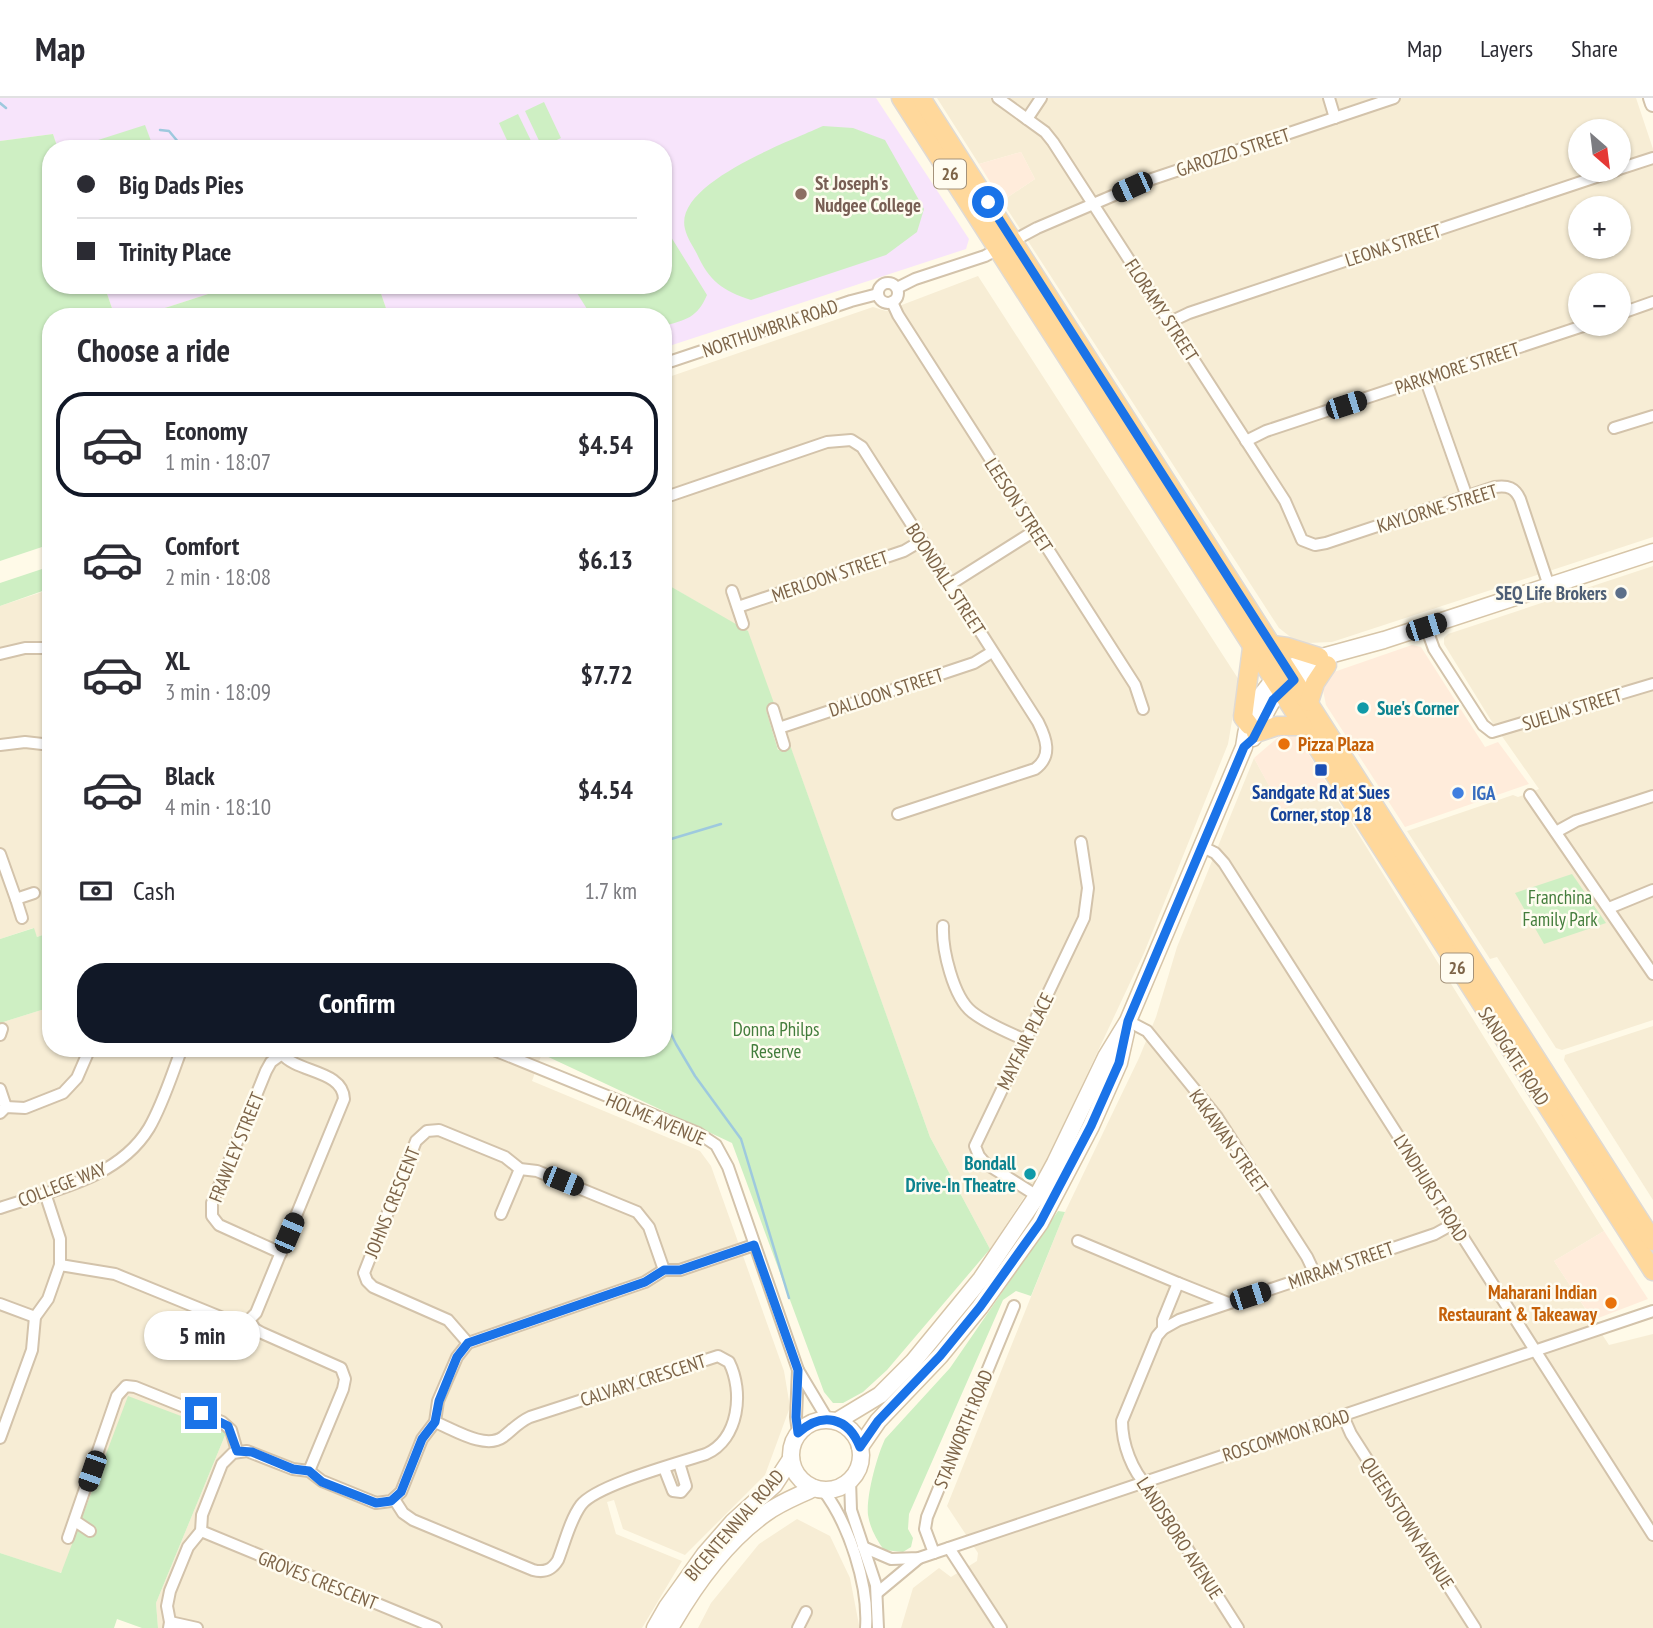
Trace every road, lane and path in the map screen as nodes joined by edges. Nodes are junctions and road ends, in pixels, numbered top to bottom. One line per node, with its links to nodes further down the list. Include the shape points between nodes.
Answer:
1 (901, 98): 15 (highway, SANDGATE ROAD / 26)
2 (920, 98): 15 (highway, SANDGATE ROAD / 26)
3 (998, 98): 10 (street, FLORAMY STREET)
4 (1041, 98): 10 (street)
5 (1329, 98): 9 (street)
6 (1394, 98): 9 (street, GAROZZO STREET)
7 (1651, 98): 8 (street)
8 (1653, 104)
9 (1335, 118): 14 (street, GAROZZO STREET, via 1152,179)
10 (1027, 119): 14 (street, FLORAMY STREET, via 1049,136)
11 (1653, 158): 12 (street, LEONA STREET)
12 (1631, 165)
13 (1579, 182): 21 (street, LEONA STREET)
14 (1093, 204): 15 (street, GAROZZO STREET); 21 (street, FLORAMY STREET)
15 (1006, 246): 16 (street); 40 (highway, SANDGATE ROAD / 26); 41 (highway, SANDGATE ROAD / 26)
16 (897, 288): 17 (street, via 885,283); 18 (street, via 898,296)
17 (878, 294): 18 (street, via 883,302); 23 (street, NORTHUMBRIA ROAD)
18 (892, 302): 30 (street, LEESON STREET)
19 (1653, 302): 20 (street)
20 (1631, 310)
21 (1170, 323): 27 (street, FLORAMY STREET)
22 (1568, 331): 24 (street, PARKMORE STREET)
23 (672, 361)
24 (1425, 378): 27 (street, PARKMORE STREET); 29 (street)
25 (1653, 416): 26 (street)
26 (1614, 428)
27 (1246, 441): 31 (street, FLORAMY STREET, via 1285,500)
28 (672, 495): 32 (street, BOONDALL STREET, via 827,442 851,440 865,451)
29 (1467, 497): 31 (street, KAYLORNE STREET, via 1320,545); 35 (street, KAYLORNE STREET, via 1499,486 1516,492)
30 (1036, 530): 34 (street); 50 (street, LEESON STREET, via 1135,685)
31 (1302, 540)
32 (921, 541): 34 (street, BOONDALL STREET); 37 (street, MERLOON STREET, via 904,551)
33 (1653, 552): 35 (main road)
34 (949, 585): 43 (street, BOONDALL STREET)
35 (1549, 586): 39 (main road)
36 (732, 591): 37 (street)
37 (738, 607): 38 (street)
38 (743, 624)
39 (1426, 627): 45 (main road, via 1342,650); 47 (street, SUELIN STREET, via 1434,649 1490,731)
40 (1272, 645): 45 (highway); 46 (highway, SANDGATE ROAD / 26)
41 (1252, 648): 46 (highway, SANDGATE ROAD / 26); 53 (highway, via 1243,716)
42 (42, 649): 44 (street)
43 (992, 652): 52 (street, DALLOON STREET, via 974,663); 59 (street, BOONDALL STREET, via 1043,732 1045,758 1035,769)
44 (0, 653)
45 (1323, 661): 46 (main road); 48 (highway)
46 (1284, 681): 48 (highway, SANDGATE ROAD / 26); 51 (highway, SANDGATE ROAD / 26); 53 (main road, via 1261,692)
47 (1653, 684)
48 (1308, 702): 87 (highway, SANDGATE ROAD / 26)
49 (772, 709): 52 (street)
50 (1143, 709)
51 (1303, 726): 53 (highway); 92 (highway, SANDGATE ROAD / 26)
52 (779, 728): 56 (street)
53 (1252, 729): 62 (main road)
54 (42, 744): 55 (street)
55 (0, 745)
56 (784, 745)
57 (1530, 795): 60 (street)
58 (1653, 796): 60 (street)
59 (898, 814)
60 (1556, 832): 67 (street)
61 (1081, 842): 72 (street, MAYFAIR PLACE, via 1087,888 1084,918)
62 (1203, 847): 71 (main road); 85 (street, LYNDHURST ROAD, via 1224,863)
63 (0, 854): 66 (street)
64 (1653, 890): 67 (street)
65 (34, 893): 66 (street)
66 (16, 899): 68 (street)
67 (1609, 908): 70 (street)
68 (22, 918)
69 (943, 926): 72 (street, via 943,949 966,1006)
70 (1653, 974)
71 (1128, 1021): 82 (main road, via 1119,1063 1091,1126); 93 (street, KAKAWAN STREET, via 1147,1031 1217,1117)
72 (1025, 1040): 82 (street, MAYFAIR PLACE, via 975,1146 985,1163)
73 (86, 1057): 79 (street, via 77,1078 63,1093 24,1108)
74 (178, 1057): 81 (street, COLLEGE WAY, via 150,1126 131,1151 99,1173)
75 (275, 1057): 89 (street, FRAWLEY STREET, via 211,1213 219,1226)
76 (286, 1057): 89 (street, via 332,1079 344,1095)
77 (511, 1057): 88 (street, HOLME AVENUE, via 712,1142 724,1157)
78 (0, 1089): 79 (street)
79 (3, 1110)
80 (520, 1169): 84 (street); 91 (street, JOHNS CRESCENT, via 537,1171 637,1212 649,1227); 102 (street, JOHNS CRESCENT, via 505,1157 439,1130 426,1131 416,1141 365,1268 369,1285 448,1320)
81 (45, 1193): 83 (street, COLLEGE WAY); 90 (street, via 60,1238)
82 (1044, 1200): 106 (main road, via 929,1344 880,1395); 110 (main road, via 1021,1251 980,1307)
83 (0, 1208)
84 (501, 1214)
85 (1453, 1224): 93 (street, MIRRAM STREET); 103 (street, LYNDHURST ROAD)
86 (1078, 1241): 94 (street)
87 (1653, 1241)
88 (754, 1245): 91 (street, via 680,1270); 104 (street, HOLME AVENUE)
89 (281, 1253): 100 (street)
90 (60, 1265): 99 (street, via 48,1299); 100 (street, via 115,1274 236,1322)
91 (664, 1270): 102 (street, via 645,1282)
92 (1653, 1271)
93 (1315, 1274): 95 (street, MIRRAM STREET)
94 (1178, 1283): 95 (street); 101 (street)
95 (1228, 1303): 101 (street, MIRRAM STREET)
96 (0, 1304): 99 (street)
97 (1014, 1306): 127 (street, STANWORTH ROAD, via 927,1517 925,1529)
98 (1653, 1311): 103 (street, ROSCOMMON ROAD)
99 (35, 1317): 109 (street, via 32,1350)
100 (249, 1320): 115 (street, via 257,1331 334,1364 345,1374)
101 (1163, 1329): 117 (street, LANDSBORO AVENUE, via 1122,1421 1125,1442)
102 (468, 1343): 107 (street, via 457,1357)
103 (1536, 1351): 105 (street, ROSCOMMON ROAD); 123 (street, LYNDHURST ROAD)
104 (798, 1370): 106 (street, HOLME AVENUE); 108 (street, HOLME AVENUE)
105 (1343, 1416): 117 (street, ROSCOMMON ROAD); 141 (street, QUEENSTOWN AVENUE)
106 (832, 1421): 108 (main road, via 807,1426); 110 (main road, via 848,1427)
107 (435, 1422): 113 (street, CALVARY CRESCENT, via 491,1441 530,1417 722,1357 731,1366 738,1389 731,1428 713,1451); 119 (street)
108 (798, 1433): 112 (main road)
109 (0, 1438)
110 (860, 1447): 116 (main road, via 860,1465)
111 (237, 1451): 115 (street); 120 (street, via 231,1430 222,1422 126,1386 117,1396); 122 (street, via 222,1464 202,1515)
112 (791, 1459): 118 (main road, via 798,1477); 134 (main road, BICENTENNIAL ROAD, via 774,1485 705,1554)
113 (679, 1463): 114 (street, CALVARY CRESCENT); 114 (street, via 686,1486 681,1492 673,1491)
114 (664, 1468): 119 (street, CALVARY CRESCENT, via 589,1497 577,1511 558,1560 546,1571 533,1570 413,1520)
115 (309, 1471): 119 (street, via 322,1482 376,1503)
116 (850, 1480): 118 (main road, via 842,1486); 125 (street, via 851,1510)
117 (1143, 1482): 126 (street, ROSCOMMON ROAD); 140 (street, LANDSBORO AVENUE)
118 (819, 1489): 135 (main road, BICENTENNIAL ROAD, via 775,1507 742,1534 706,1574); 137 (street, via 838,1513 858,1567 866,1599)
119 (394, 1499)
120 (75, 1521): 121 (street); 124 (street)
121 (90, 1531)
122 (201, 1531): 131 (street, via 188,1547 168,1597); 133 (street, GROVES CRESCENT)
123 (1653, 1535)
124 (68, 1538)
125 (863, 1546): 128 (street, ROSCOMMON ROAD, via 891,1559); 129 (street)
126 (949, 1548): 127 (street, ROSCOMMON ROAD); 139 (street)
127 (934, 1553): 128 (street, ROSCOMMON ROAD)
128 (919, 1558): 129 (street, ROSCOMMON ROAD)
129 (877, 1593): 138 (street)
130 (806, 1612): 136 (street)
131 (170, 1625): 132 (street)
132 (197, 1628)
133 (436, 1628)
134 (655, 1628)
135 (670, 1628)
136 (798, 1628)
137 (866, 1628)
138 (878, 1628)
139 (1001, 1628)
140 (1238, 1628)
141 (1475, 1628)

